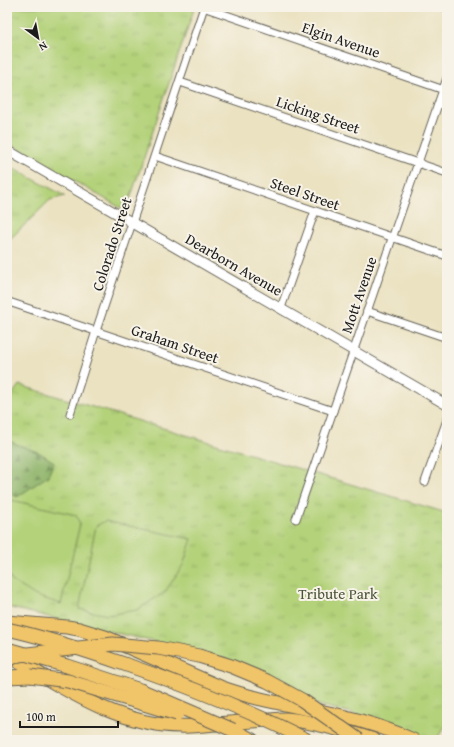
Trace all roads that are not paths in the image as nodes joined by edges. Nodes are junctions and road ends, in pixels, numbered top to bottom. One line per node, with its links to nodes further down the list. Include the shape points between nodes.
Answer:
1 (204, 7): 5 (street, Colorado Street); 6 (street, Elgin Avenue)
2 (444, 7): 3 (street)
3 (447, 8)
4 (447, 78): 6 (street, Mott Avenue)
5 (180, 82): 8 (street, Colorado Street); 9 (street, Licking Street)
6 (445, 90): 9 (street, Mott Avenue)
7 (7, 150): 12 (street, Dearborn Avenue)
8 (155, 156): 11 (street, Steel Street); 12 (street, Colorado Street)
9 (418, 163): 10 (street, Licking Street); 13 (street, Mott Avenue)
10 (447, 173)
11 (315, 211): 13 (street, Steel Street); 16 (street)
12 (133, 223): 16 (street, Dearborn Avenue); 18 (street, Colorado Street)
13 (392, 238): 14 (street, Steel Street); 17 (street, Mott Avenue)
14 (447, 256)
15 (9, 302): 18 (street, Graham Street)
16 (281, 308): 20 (street, Dearborn Avenue)
17 (367, 311): 19 (street); 20 (street, Mott Avenue)
18 (96, 332): 22 (street, Graham Street); 23 (street, Colorado Street)
19 (447, 338)
20 (354, 351): 21 (street, Dearborn Avenue); 22 (street, Mott Avenue)
21 (447, 405)
22 (333, 411): 26 (street, Mott Avenue)
23 (70, 414)
24 (447, 420): 25 (street)
25 (425, 482)
26 (296, 519)
27 (7, 622): 38 (highway, via 80,629 105,637 234,692 366,722)
28 (7, 629): 35 (highway, bridge, via 93,653 161,676 214,697)
29 (7, 649): 33 (highway, bridge, via 140,690)
30 (7, 655): 37 (highway, via 88,701 140,721 180,726 286,719 312,723)
31 (7, 660): 36 (highway, bridge, via 19,655 113,644 158,648 199,656 267,681 302,700)
32 (7, 677): 33 (highway, bridge, via 30,676 68,681)
33 (233, 730): 34 (highway)
34 (252, 740)
35 (307, 740)
36 (360, 740)
37 (374, 740)
38 (413, 740)

